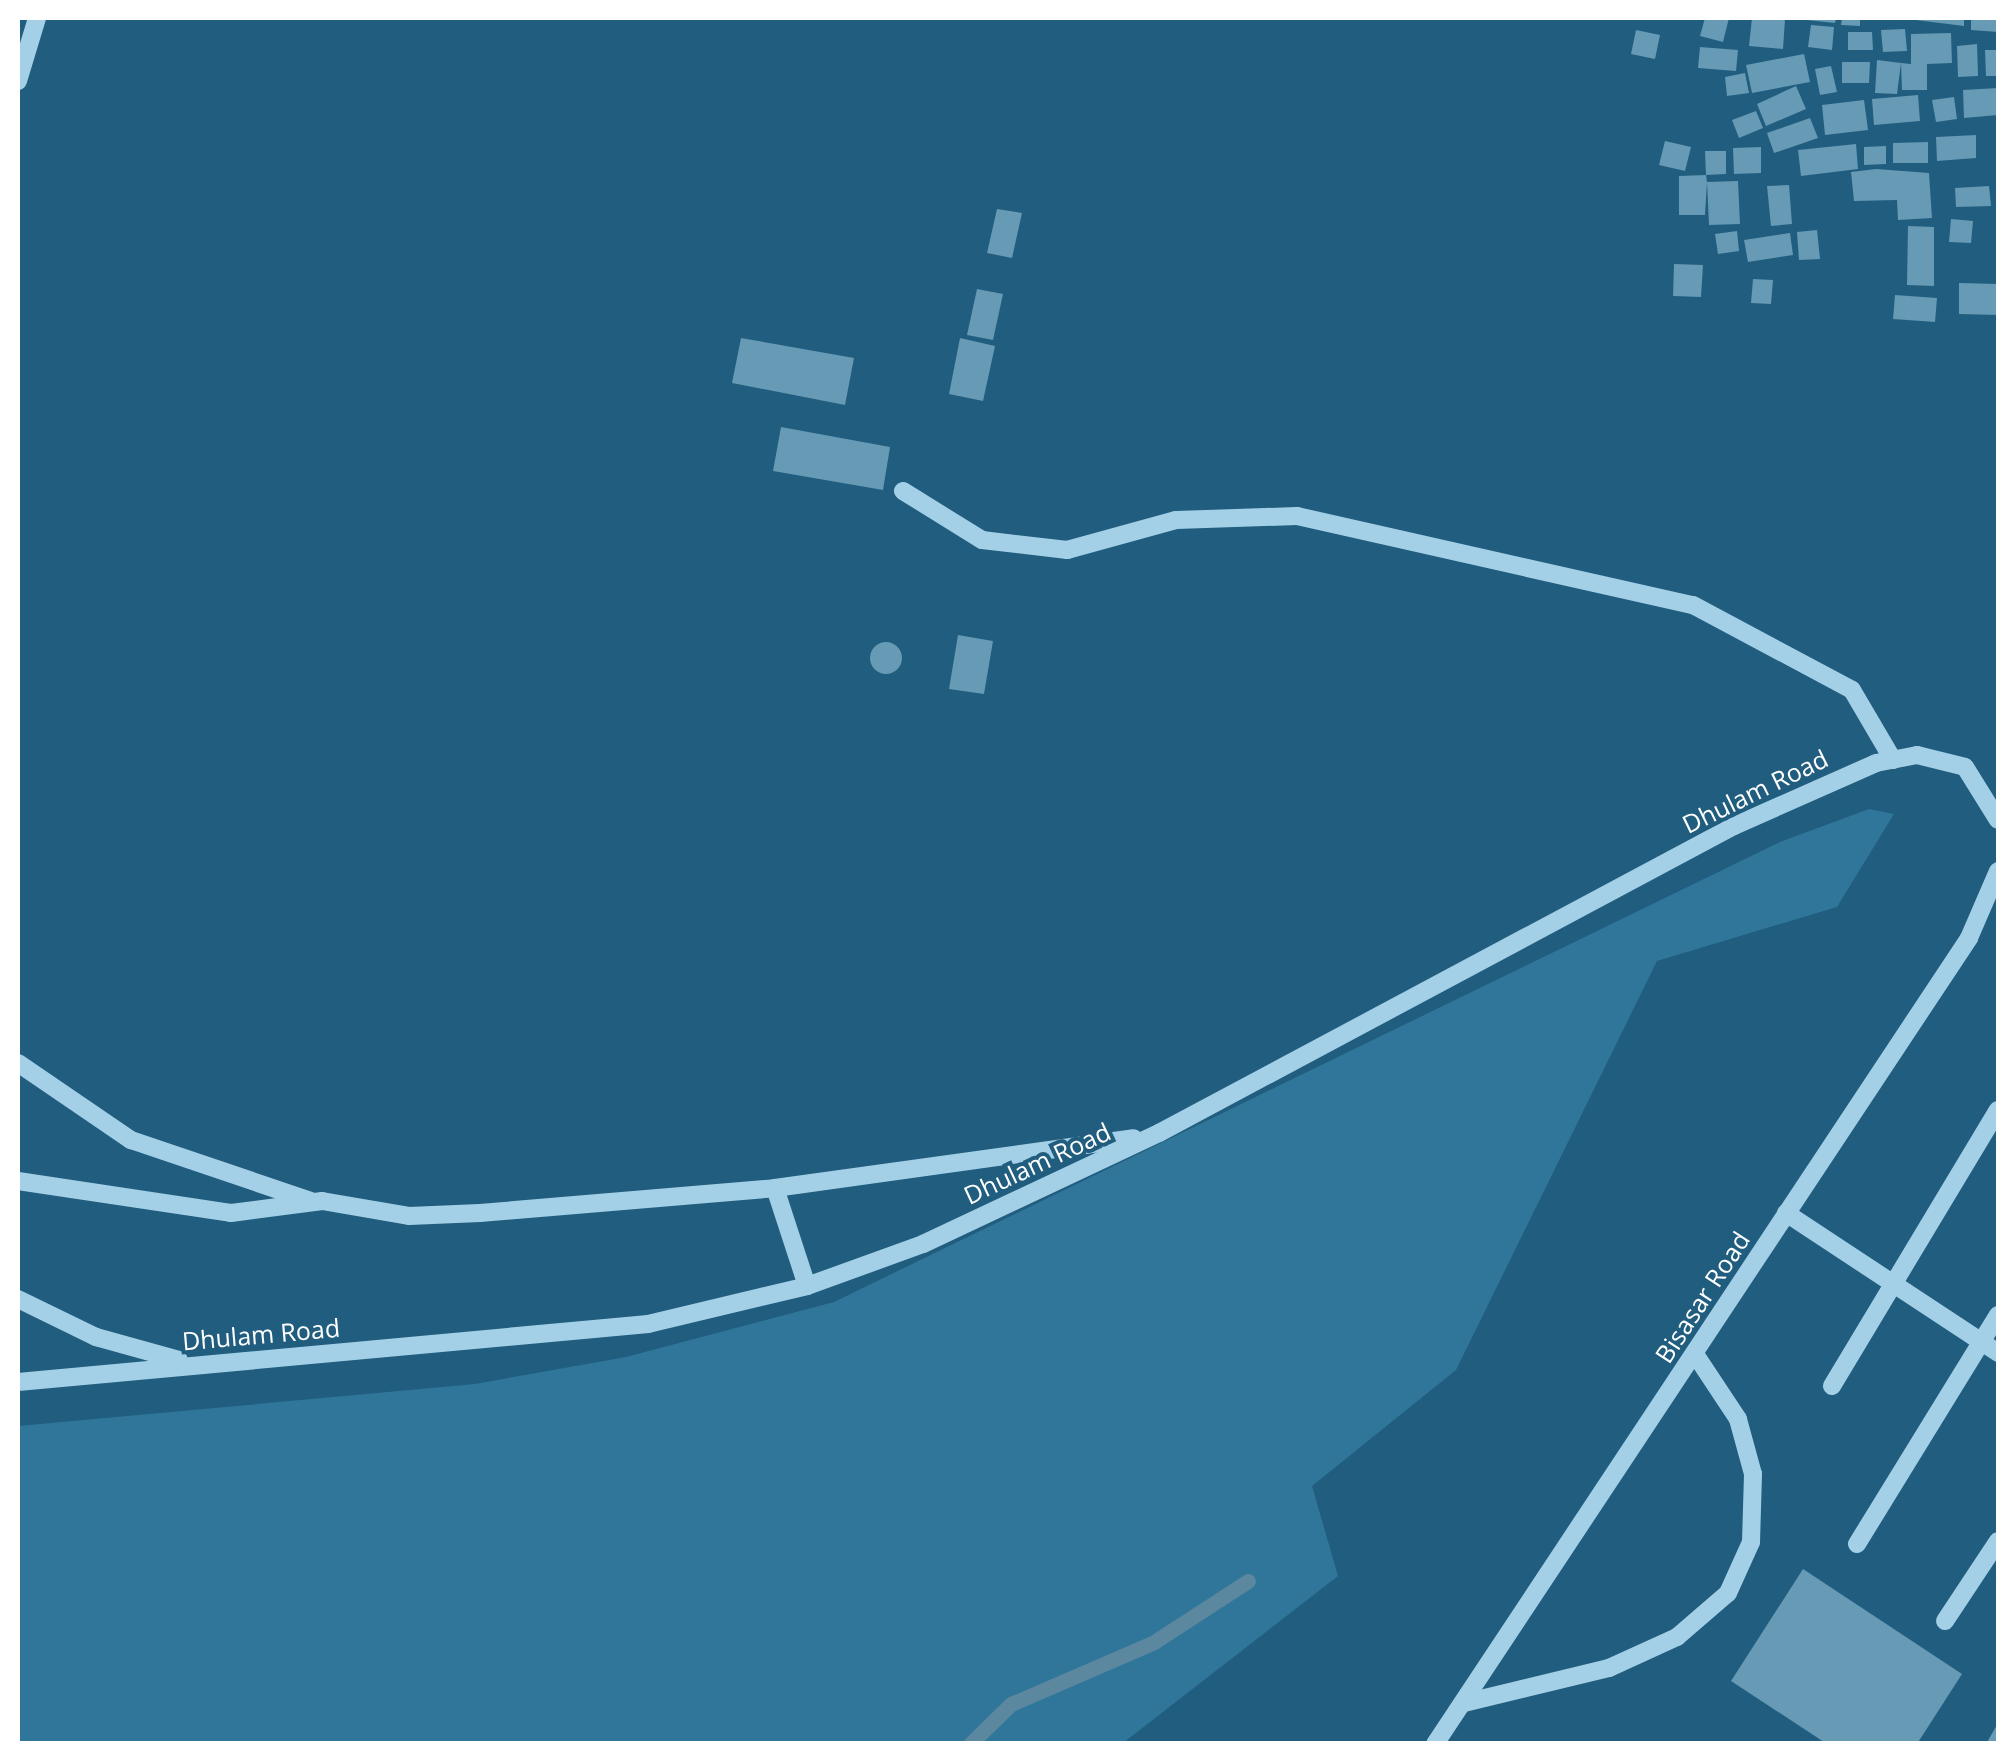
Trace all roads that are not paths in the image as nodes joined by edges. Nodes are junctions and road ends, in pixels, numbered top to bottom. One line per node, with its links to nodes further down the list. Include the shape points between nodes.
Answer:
1 (37, 18): 2 (street)
2 (18, 81)
3 (903, 491): 4 (street, via 982,540 1067,550 1176,520 1297,516 1694,606 1852,690)
4 (1893, 760): 5 (street, Dhulam Road, via 1944,759); 10 (street, Dhulam Road, via 1734,826)
5 (1993, 789): 6 (street)
6 (1998, 820)
7 (1998, 871): 14 (street, Bisasar Road, via 1969,938)
8 (18, 1063): 13 (street, via 132,1140)
9 (1998, 1110): 16 (street)
10 (1159, 1134): 12 (street); 15 (street, Dhulam Road, via 923,1244)
11 (18, 1181): 13 (street, via 231,1213)
12 (776, 1188): 13 (street, via 410,1216); 15 (street)
13 (316, 1203)
14 (1786, 1213): 16 (street); 21 (street, Bisasar Road)
15 (807, 1286): 22 (street, Dhulam Road, via 648,1324)
16 (1896, 1286): 19 (street); 24 (street)
17 (18, 1299): 22 (street, via 96,1338)
18 (1998, 1315): 19 (street)
19 (1981, 1342): 20 (street); 26 (street)
20 (1998, 1353)
21 (1694, 1354): 28 (street, Bisasar Road); 28 (street, via 1738,1419 1753,1474 1751,1542 1728,1593 1676,1638 1609,1668)
22 (199, 1364): 23 (street, Dhulam Road)
23 (18, 1382)
24 (1832, 1386)
25 (1998, 1542): 27 (street)
26 (1856, 1544)
27 (1945, 1621)
28 (1464, 1702): 29 (street, Bisasar Road)
29 (1435, 1744)

